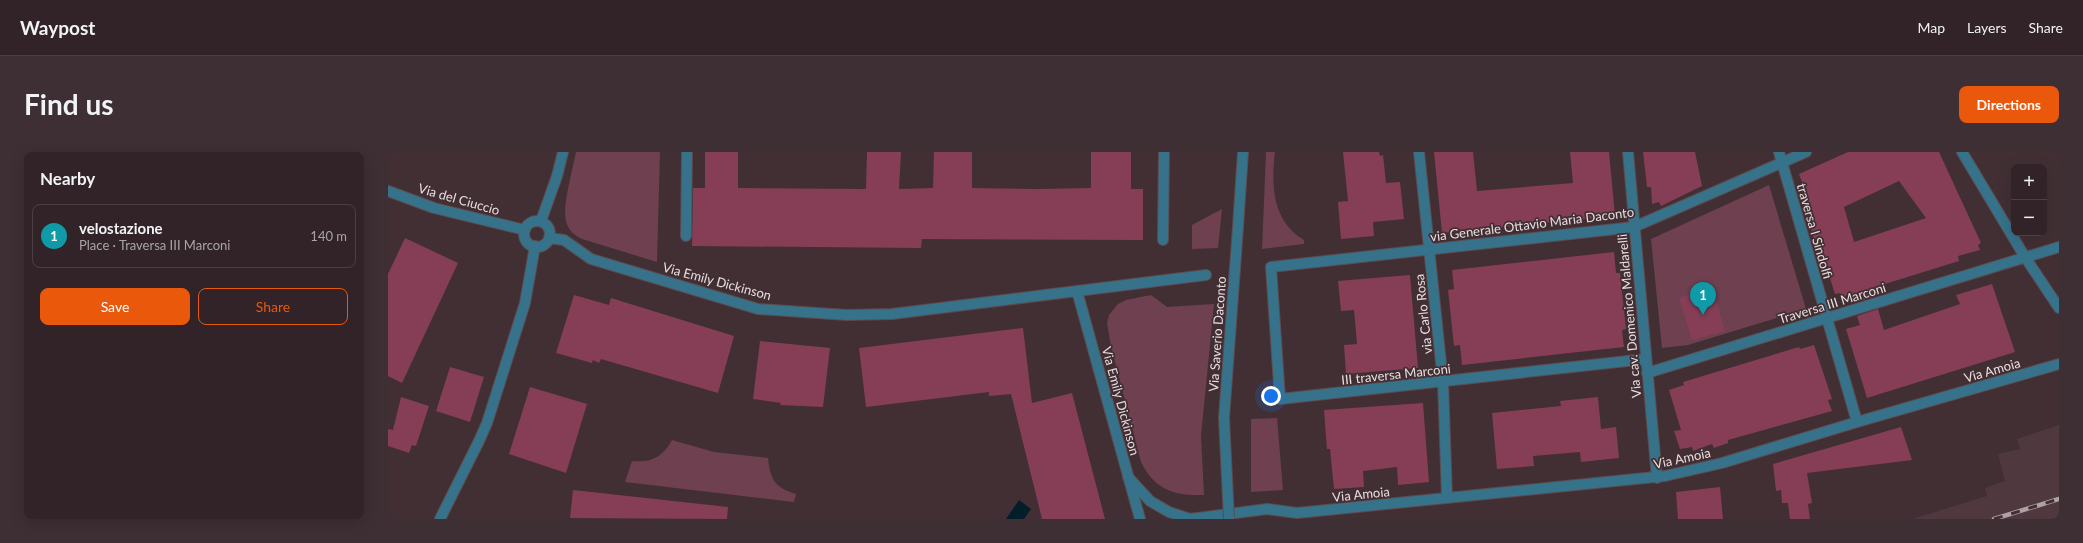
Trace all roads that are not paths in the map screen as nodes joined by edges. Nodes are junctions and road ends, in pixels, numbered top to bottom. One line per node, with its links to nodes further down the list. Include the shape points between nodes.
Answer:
1 (563, 152): 12 (street, via 558,176)
2 (687, 152): 15 (street)
3 (1164, 152): 17 (street)
4 (1243, 152): 38 (street, Via Saverio Daconto, bridge, via 1224,418)
5 (1418, 152): 20 (street, via Carlo Rosa)
6 (1628, 152): 13 (street, Via cav. Domenico Maldarelli)
7 (1779, 152): 10 (street, traversa I Sindolfi)
8 (1806, 152): 10 (street, via Generale Ottavio Maria Daconto)
9 (1962, 152): 21 (street)
10 (1782, 162): 13 (street, via Generale Ottavio Maria Daconto); 26 (street, traversa I Sindolfi)
11 (388, 191): 14 (street, Via del Ciuccio, via 434,208)
12 (541, 221): 14 (street, via 529,224); 16 (street, via 547,226)
13 (1634, 227): 20 (street, via Generale Ottavio Maria Daconto); 27 (street, Via cav. Domenico Maldarelli)
14 (525, 230): 18 (street, via 527,242)
15 (686, 236)
16 (549, 238): 18 (street, via 541,245); 24 (street, Via Emily Dickinson, via 564,240 591,259 758,309 847,316 892,314)
17 (1163, 240)
18 (535, 246): 36 (street, via 524,303 487,423 480,442)
19 (2059, 247): 21 (street, Traversa III Marconi)
20 (1429, 250): 22 (street, via Generale Ottavio Maria Daconto); 30 (street, via Carlo Rosa)
21 (2025, 257): 25 (street); 26 (street, Traversa III Marconi)
22 (1271, 267): 30 (street, III traversa Marconi, via 1280,399)
23 (1206, 275): 24 (street, Via Emily Dickinson)
24 (1077, 291): 32 (street, Via Emily Dickinson)
25 (2059, 308)
26 (1827, 318): 29 (street, Traversa III Marconi); 31 (street, traversa I Sindolfi)
27 (1646, 359): 29 (street, Via cav. Domenico Maldarelli); 30 (street, III traversa Marconi)
28 (2059, 364): 31 (street, Via Amoia)
29 (1647, 373): 33 (street, Via cav. Domenico Maldarelli)
30 (1443, 382): 34 (street, via Carlo Rosa)
31 (1857, 422): 33 (street, Via Amoia, via 1722,463)
32 (1128, 477): 35 (street, Via Amoia, via 1150,502 1168,512 1190,519 1267,509); 37 (street, Via Emily Dickinson)
33 (1657, 478): 34 (street, Via Amoia)
34 (1447, 498): 35 (street, Via Amoia)
35 (1295, 516)
36 (440, 519)
37 (1140, 519)
38 (1229, 519)

